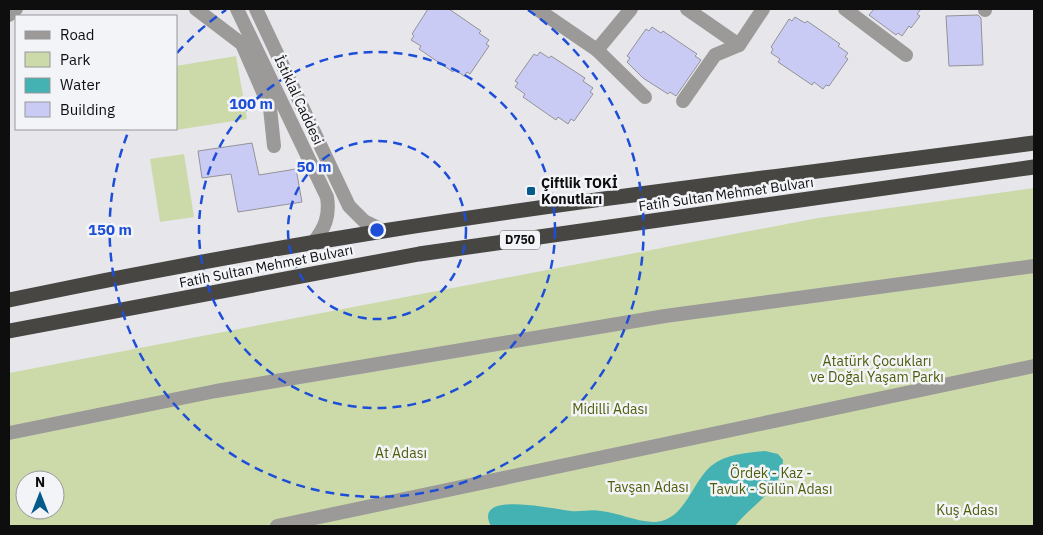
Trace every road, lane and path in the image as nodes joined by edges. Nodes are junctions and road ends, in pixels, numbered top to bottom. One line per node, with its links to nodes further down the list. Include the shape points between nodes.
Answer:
1 (197, 9): 15 (street, via 242,44 270,108)
2 (237, 9): 18 (street, İstiklal Caddesi, via 327,197 328,218)
3 (256, 9): 17 (street, İstiklal Caddesi, via 349,206 372,226)
4 (537, 9): 10 (street)
5 (631, 9): 10 (street)
6 (687, 9): 9 (street)
7 (763, 9): 9 (street)
8 (845, 9): 11 (street)
9 (739, 45): 13 (street, via 715,56)
10 (597, 50): 12 (street)
11 (906, 55)
12 (645, 97)
13 (683, 101)
14 (1034, 143): 17 (highway, Fatih Sultan Mehmet Bulvarı / D750)
15 (274, 146)
16 (1034, 167): 21 (highway, Fatih Sultan Mehmet Bulvarı / D750, via 419,254)
17 (384, 231): 18 (highway, Fatih Sultan Mehmet Bulvarı / D750)
18 (313, 242): 20 (highway, Fatih Sultan Mehmet Bulvarı / D750)
19 (1034, 266): 23 (street, via 665,316 216,391)
20 (9, 300)
21 (9, 330)
22 (1034, 366): 24 (street)
23 (9, 433)
24 (277, 526)

